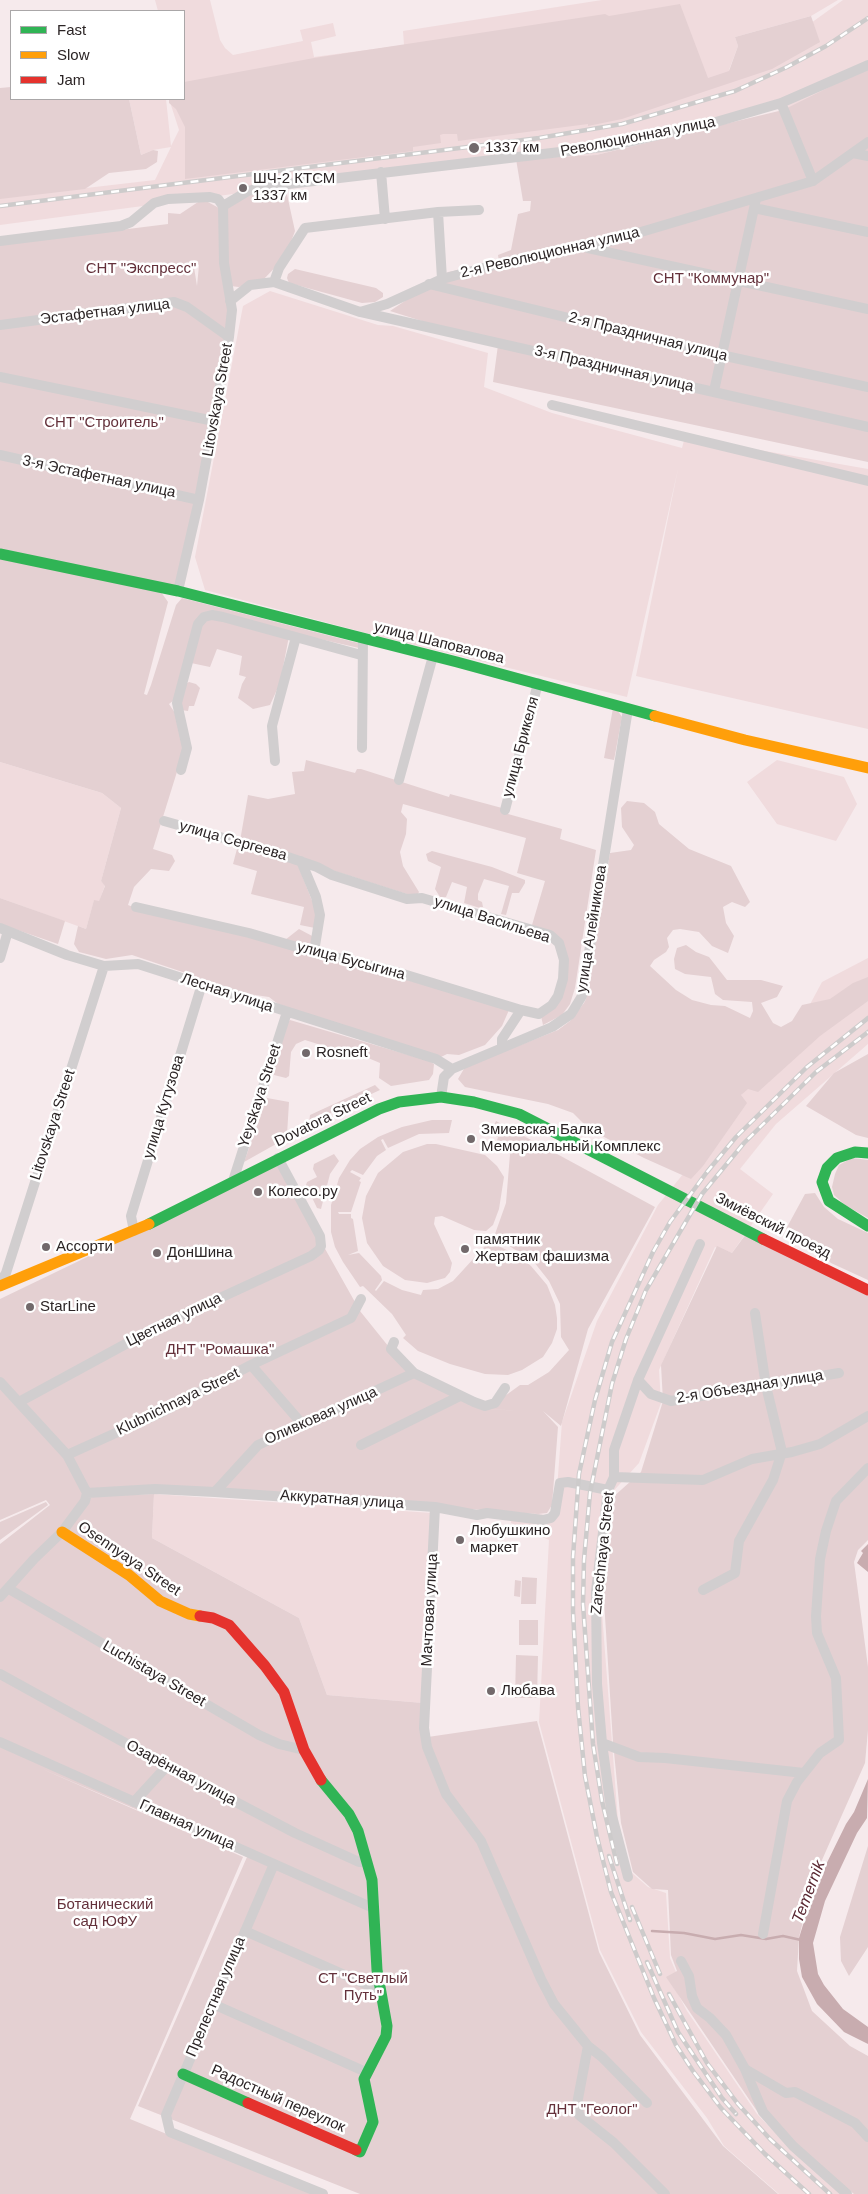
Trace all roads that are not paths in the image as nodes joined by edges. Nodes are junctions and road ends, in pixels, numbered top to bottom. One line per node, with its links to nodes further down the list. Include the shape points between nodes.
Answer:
1 (868, 65): 2 (street, Революционная улица)
2 (781, 104): 6 (street, Революционная улица, via 611,146); 7 (street)
3 (868, 142): 4 (street, 2-я Революционная улица)
4 (853, 153): 5 (street); 7 (street, 2-я Революционная улица)
5 (868, 156)
6 (381, 172): 9 (street, Революционная улица, via 263,187 248,191); 12 (street)
7 (813, 181): 8 (street, 2-я Революционная улица)
8 (755, 204): 13 (street); 15 (street, 2-я Революционная улица); 18 (street)
9 (223, 206): 14 (street, via 218,198 168,199 154,202 132,222 121,226); 20 (street, Litovskaya Street, via 224,263)
10 (479, 210): 11 (street)
11 (438, 212): 12 (street); 16 (street)
12 (384, 219): 17 (street, via 305,228 279,268)
13 (868, 232)
14 (0, 241)
15 (585, 247): 16 (street, 2-я Революционная улица); 18 (street)
16 (442, 279): 19 (street, 2-я Революционная улица)
17 (274, 282): 20 (street, via 250,285); 22 (street)
18 (738, 282): 21 (street); 25 (street)
19 (430, 284): 22 (street, 2-я Революционная улица, via 387,304); 25 (street, 2-я Праздничная улица)
20 (230, 301): 24 (street, Litovskaya Street)
21 (868, 309)
22 (360, 312): 28 (street, 3-я Праздничная улица)
23 (0, 325): 24 (street, Эстафетная улица, via 174,302 187,307)
24 (229, 337): 30 (street, Litovskaya Street)
25 (721, 355): 27 (street, 2-я Праздничная улица); 28 (street)
26 (0, 377): 30 (street)
27 (868, 387)
28 (714, 391): 31 (street, 3-я Праздничная улица)
29 (552, 405): 33 (street)
30 (214, 421): 34 (street, Litovskaya Street)
31 (868, 427)
32 (0, 455): 34 (street, 3-я Эстафетная улица)
33 (868, 481)
34 (199, 500): 36 (street, Litovskaya Street)
35 (0, 554): 36 (street, улица Шаповалова)
36 (178, 591): 38 (street, улица Шаповалова)
37 (296, 637): 39 (street); 44 (street, via 272,726); 46 (street, via 217,615 204,617 198,624 177,703 187,748)
38 (363, 639): 39 (street); 40 (street, улица Шаповалова)
39 (361, 656): 43 (street)
40 (433, 656): 41 (street, улица Шаповалова); 47 (street)
41 (538, 683): 42 (street, улица Шаповалова); 48 (street, улица Брикеля)
42 (628, 709): 45 (street, улица Шаповалова); 59 (street, улица Алейникова, via 582,996 576,1009 561,1022)
43 (362, 748)
44 (275, 761)
45 (868, 768)
46 (181, 770)
47 (399, 780)
48 (505, 810)
49 (164, 821): 50 (street, улица Сергеева)
50 (301, 861): 53 (street, via 320,915); 57 (street, улица Васильева, via 332,875 407,899 422,898 554,938 564,960 558,996 539,1014)
51 (136, 907): 53 (street, улица Бусыгина)
52 (4, 930): 54 (street); 55 (street, Лесная улица)
53 (314, 952): 57 (street, улица Бусыгина, via 390,970)
54 (0, 958)
55 (104, 966): 56 (street, Лесная улица, via 138,964); 69 (street, Litovskaya Street)
56 (202, 984): 58 (street, Лесная улица); 67 (street, улица Кутузова, via 131,1216)
57 (521, 1010): 59 (street, via 502,1039)
58 (287, 1012): 60 (street, Лесная улица, via 436,1059); 64 (street, Yeyskaya Street)
59 (502, 1048): 60 (street, улица Алейникова)
60 (452, 1069): 61 (street, via 444,1077)
61 (440, 1097): 63 (street, Dovatora Street, via 399,1102 378,1109); 65 (street, Dovatora Street, via 519,1114)
62 (868, 1153): 66 (street, via 855,1152 837,1158 827,1168 822,1182 829,1201)
63 (278, 1158): 64 (street, Dovatora Street); 84 (street, Цветная улица, via 320,1236 321,1246 311,1256 157,1327)
64 (233, 1181): 67 (street, Dovatora Street)
65 (666, 1188): 72 (street, Змиёвский проезд)
66 (868, 1226)
67 (134, 1230): 70 (street, Dovatora Street)
68 (700, 1244): 79 (street, Zarechnaya Street)
69 (3, 1272): 70 (street); 71 (street, Litovskaya Street)
70 (24, 1277): 71 (street, Dovatora Street)
71 (0, 1285)
72 (868, 1290)
73 (361, 1299): 76 (street, Klubnichnaya Street, via 351,1318)
74 (755, 1312): 81 (street)
75 (394, 1342): 77 (street, via 391,1349)
76 (251, 1365): 86 (street); 89 (street, Klubnichnaya Street, via 160,1413)
77 (414, 1373): 83 (street); 86 (street, Оливковая улица)
78 (839, 1373): 81 (street, 2-я Объездная улица)
79 (638, 1380): 81 (street, 2-я Объездная улица, via 651,1394 671,1401); 91 (street, Zarechnaya Street, via 614,1450)
80 (0, 1382): 84 (street)
81 (766, 1386): 88 (street)
82 (505, 1388): 83 (street, via 495,1403 485,1406)
83 (460, 1396): 87 (street)
84 (19, 1402): 89 (street)
85 (868, 1416): 88 (street, via 820,1444)
86 (304, 1425): 93 (street, Оливковая улица, via 258,1444)
87 (361, 1445)
88 (782, 1452): 91 (street, via 752,1459 703,1480); 98 (street, via 773,1480 739,1541 735,1573)
89 (67, 1455): 94 (street)
90 (868, 1468): 105 (street, via 836,1501 820,1559 817,1633 836,1678 839,1740 820,1753)
91 (614, 1477): 92 (street, Zarechnaya Street)
92 (608, 1490): 95 (street, Аккуратная улица, via 560,1483 555,1513 551,1518 542,1520 487,1513 468,1514); 102 (street, Zarechnaya Street, via 596,1591 596,1684)
93 (215, 1492): 94 (street, Аккуратная улица, via 155,1489); 95 (street, Аккуратная улица)
94 (87, 1493): 96 (street, via 85,1501)
95 (435, 1507): 116 (street, Мачтовая улица, via 424,1728 427,1747 446,1794 481,1841 554,2004)
96 (62, 1532): 97 (street); 103 (street, Osennyaya Street, via 129,1575 160,1601 229,1626 266,1666 284,1692)
97 (9, 1589): 99 (street); 103 (street, Luchistaya Street, via 258,1735)
98 (703, 1590)
99 (0, 1597)
100 (0, 1674): 104 (street, Озарённая улица)
101 (0, 1742): 106 (street, Главная улица)
102 (602, 1743): 105 (street, via 639,1757); 109 (street, Zarechnaya Street, via 612,1816)
103 (304, 1750): 107 (street, Osennyaya Street, via 316,1774 358,1831)
104 (168, 1766): 106 (street); 107 (street, Озарённая улица, via 295,1833 359,1862)
105 (804, 1773): 112 (street, via 787,1801)
106 (134, 1802): 108 (street, Главная улица)
107 (367, 1862): 110 (street, Osennyaya Street, via 372,1880)
108 (274, 1864): 110 (street, Главная улица); 111 (street, Прелестная улица)
109 (628, 1877)
110 (373, 1908): 114 (street, Osennyaya Street)
111 (245, 1931): 114 (street); 115 (street, Прелестная улица)
112 (763, 1934)
113 (681, 1961): 117 (street, via 698,2008 726,2035)
114 (381, 1991): 118 (street, Osennyaya Street, via 388,2026 386,2036)
115 (213, 2004): 118 (street); 119 (street, Прелестная улица)
116 (588, 2046): 120 (street, Мачтовая улица); 123 (street, via 577,2104 579,2115 614,2143)
117 (745, 2069): 121 (street, via 854,2123); 124 (street, via 763,2112 793,2146)
118 (366, 2072): 119 (street, Радостный переулок, via 364,2079 373,2122 360,2152)
119 (183, 2074): 122 (street, Прелестная улица, via 166,2115 170,2132)
120 (647, 2102)
121 (868, 2137)
122 (323, 2194)
123 (665, 2194)
124 (847, 2194)

